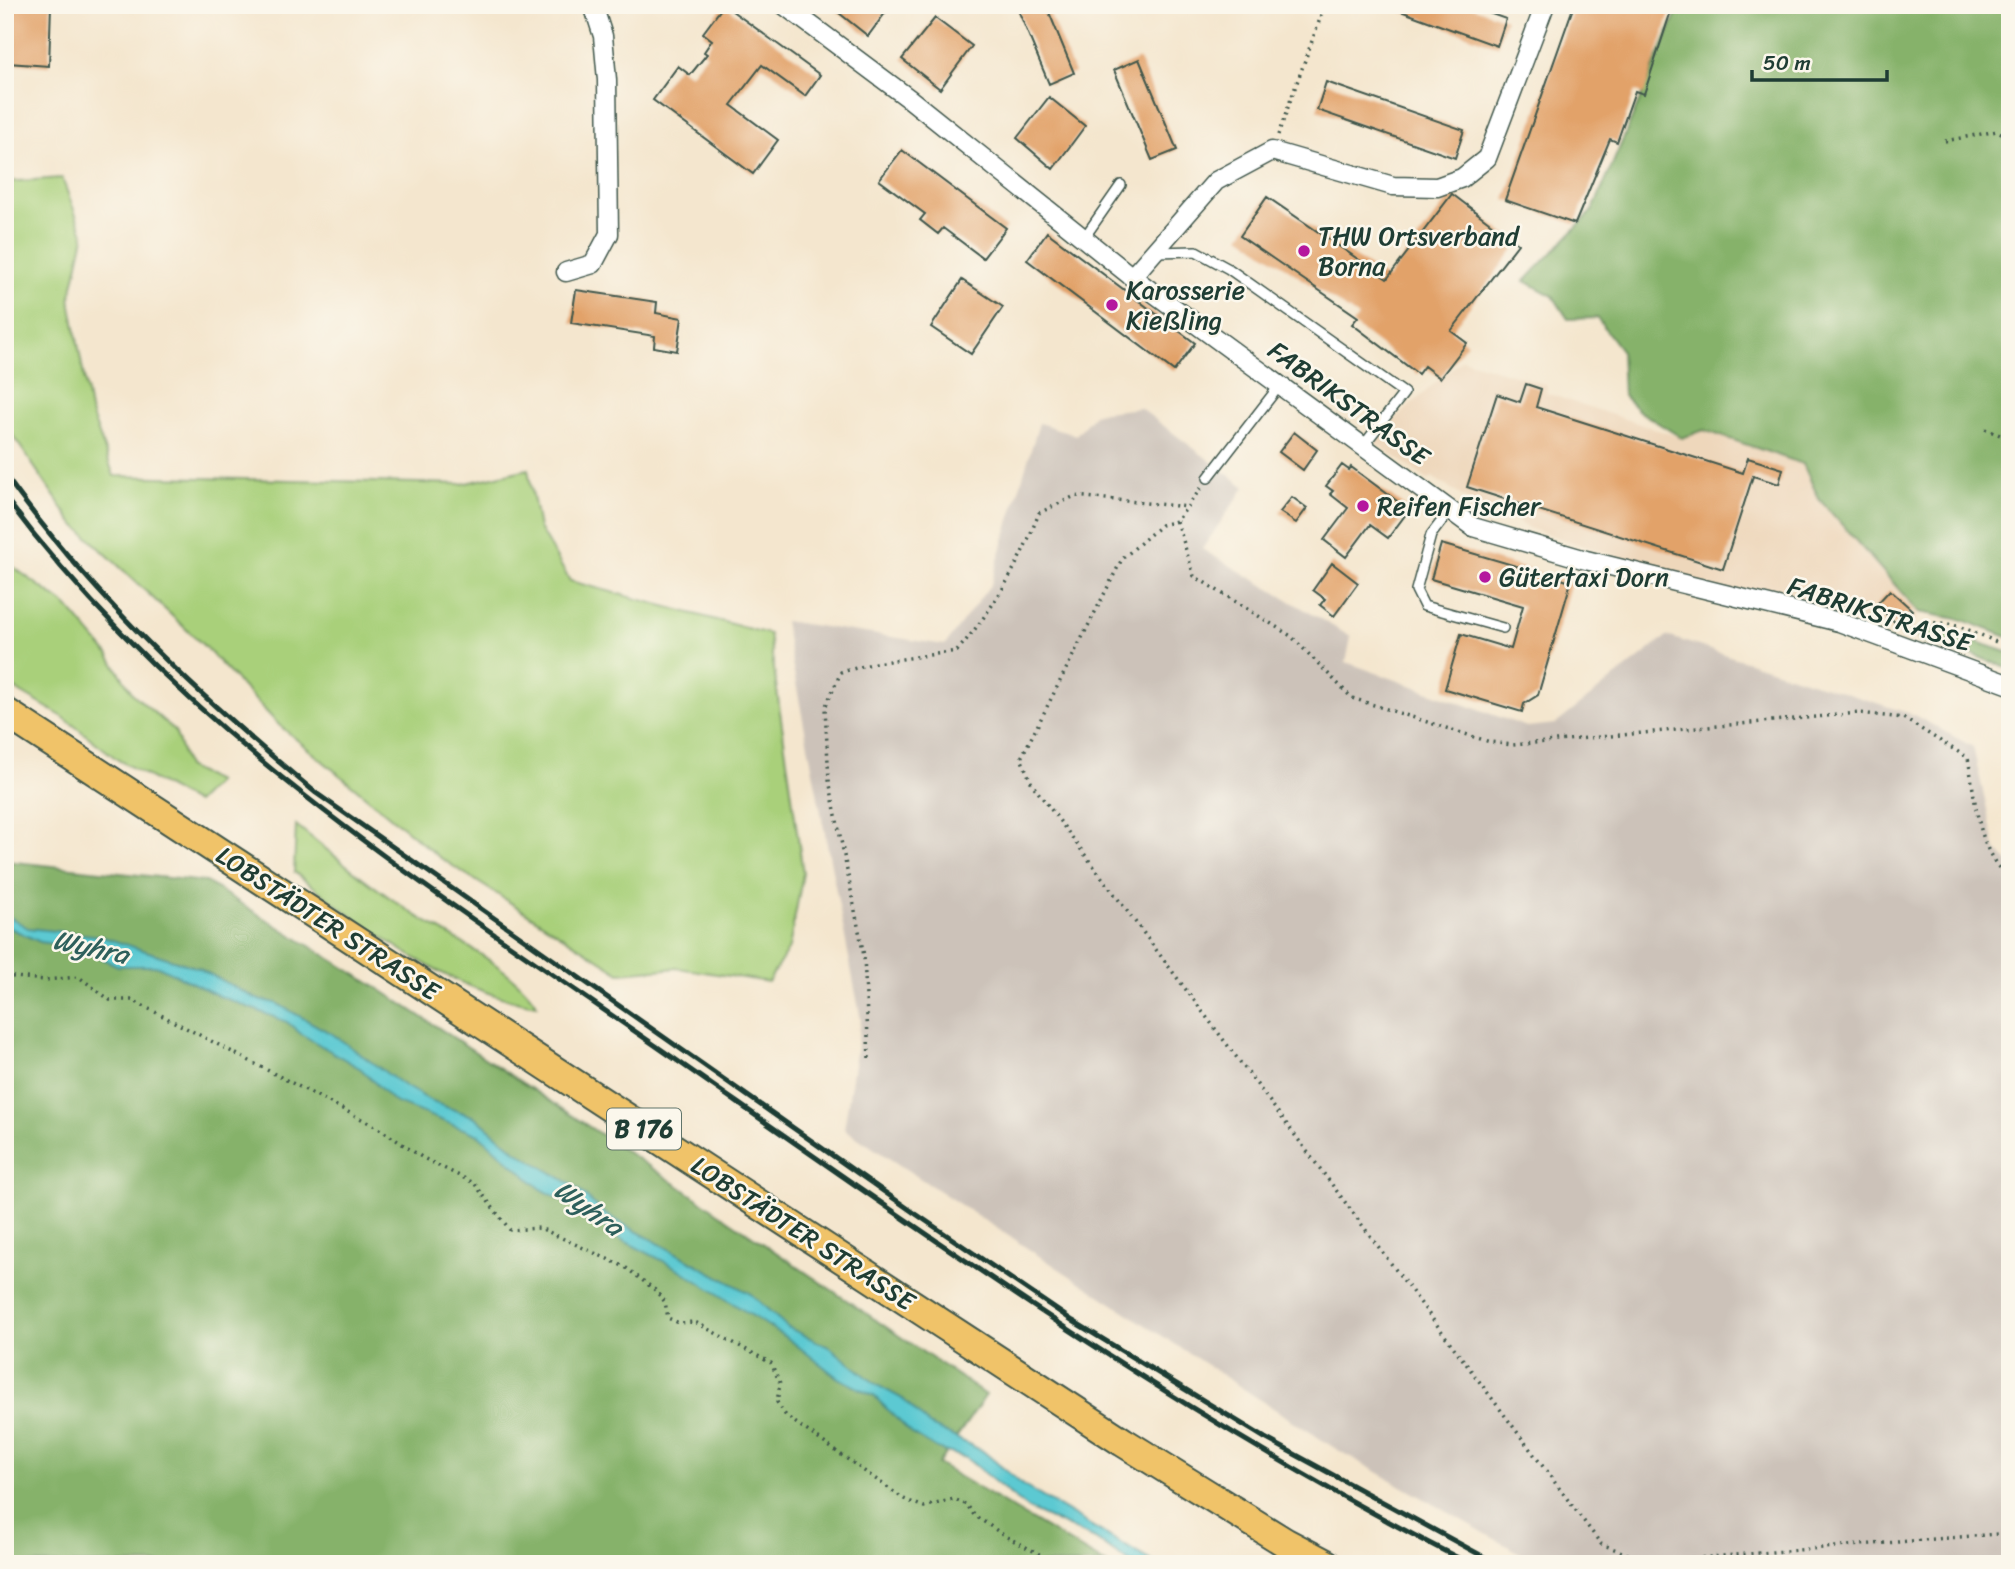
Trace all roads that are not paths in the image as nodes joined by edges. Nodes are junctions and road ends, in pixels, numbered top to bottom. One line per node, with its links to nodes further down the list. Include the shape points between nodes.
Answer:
1 (593, 5): 7 (street, via 603,36 607,80 609,234 593,264)
2 (784, 5): 5 (street, FABRIKSTRASSE)
3 (1545, 5): 6 (street, via 1487,158 1462,178 1437,187 1393,186 1272,151 1216,181)
4 (1121, 185): 5 (lane)
5 (1084, 238): 8 (street, FABRIKSTRASSE)
6 (1154, 252): 8 (street); 10 (lane, via 1196,251 1229,269 1404,393)
7 (566, 272)
8 (1132, 276): 9 (street, FABRIKSTRASSE)
9 (1280, 385): 10 (street, FABRIKSTRASSE); 11 (lane)
10 (1363, 446): 12 (street, FABRIKSTRASSE)
11 (1208, 478)
12 (1450, 510): 13 (lane, via 1431,535 1416,590 1424,607); 14 (street, FABRIKSTRASSE, via 1473,527 1839,622)
13 (1503, 628)
14 (2010, 685)
15 (5, 712): 16 (main road, LOBSTÄDTER STRASSE / B 176, via 1124,1442)
16 (1326, 1564)

